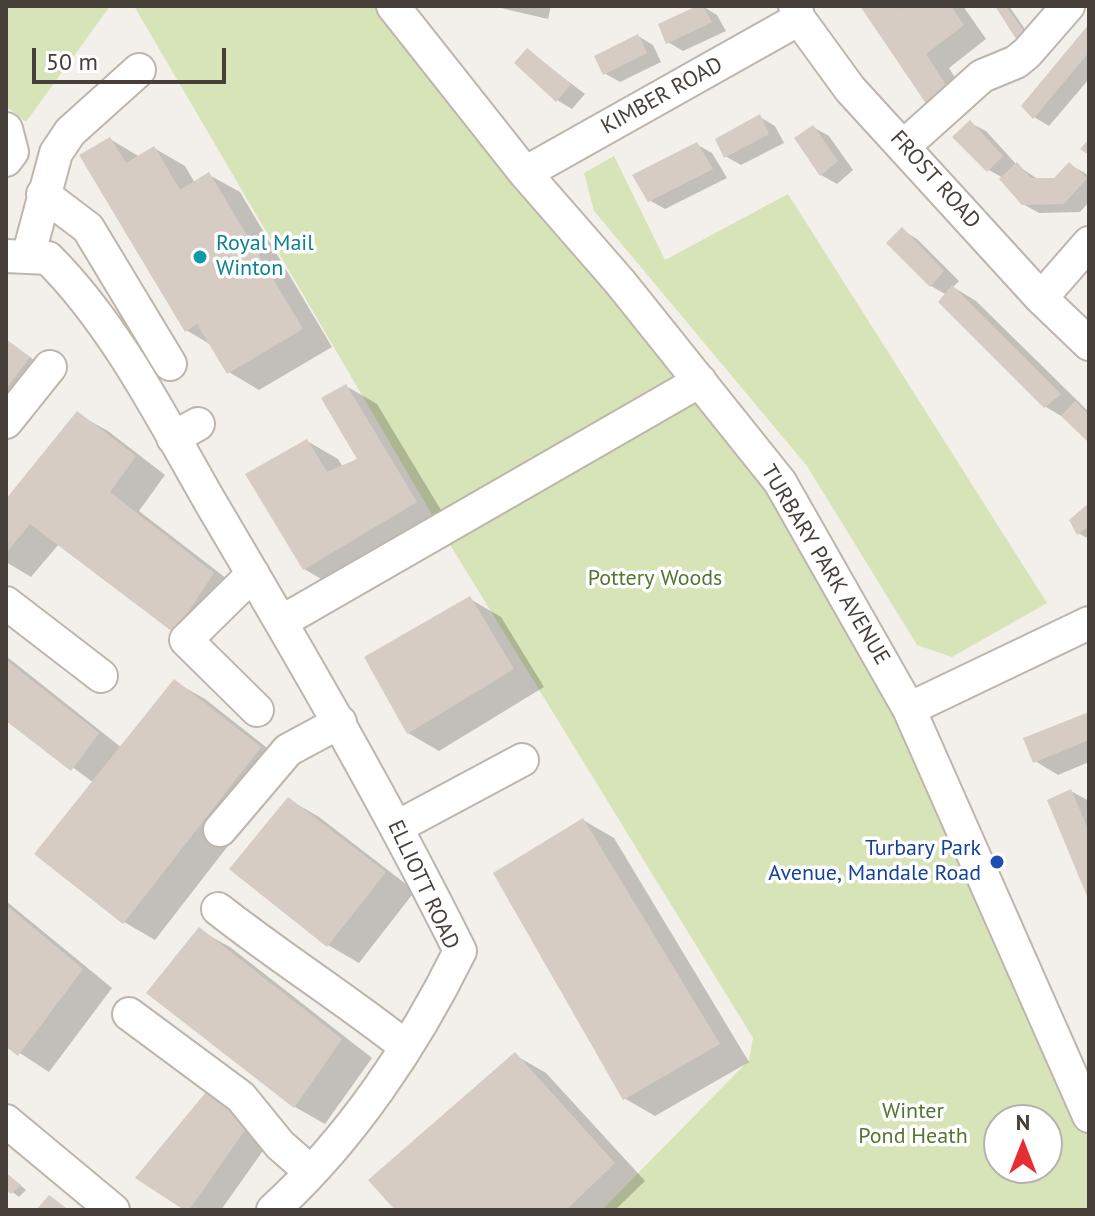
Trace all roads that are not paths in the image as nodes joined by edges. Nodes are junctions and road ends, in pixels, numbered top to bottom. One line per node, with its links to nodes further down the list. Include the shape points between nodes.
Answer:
1 (393, 6): 8 (street, TURBARY PARK AVENUE)
2 (1068, 6): 6 (street, via 1027,53 982,76)
3 (797, 13): 6 (street, FROST ROAD, via 850,89); 8 (street, KIMBER ROAD)
4 (139, 70): 9 (street, via 70,132 56,153)
5 (6, 129): 7 (street, via 12,152)
6 (904, 146): 12 (street, FROST ROAD)
7 (6, 160)
8 (525, 173): 16 (street, TURBARY PARK AVENUE)
9 (43, 194): 11 (street); 14 (street, via 88,228)
10 (1089, 243): 12 (street)
11 (17, 256): 18 (street, ELLIOTT ROAD, via 48,258 78,288 186,431)
12 (1041, 298): 13 (street, FROST ROAD)
13 (1089, 344)
14 (170, 364)
15 (50, 367): 17 (street)
16 (700, 381): 20 (street); 23 (street, TURBARY PARK AVENUE, via 780,482)
17 (6, 422)
18 (253, 574): 20 (street, ELLIOTT ROAD); 24 (street, via 186,640)
19 (6, 603): 22 (street)
20 (281, 622): 25 (street, ELLIOTT ROAD)
21 (1089, 623): 23 (street)
22 (101, 676)
23 (909, 709): 32 (street, TURBARY PARK AVENUE)
24 (257, 710)
25 (340, 722): 27 (street, ELLIOTT ROAD); 28 (street, via 288,750)
26 (522, 760): 27 (street)
27 (397, 827): 31 (street, ELLIOTT ROAD, via 460,951 431,1010)
28 (220, 830)
29 (218, 909): 31 (street)
30 (129, 1014): 34 (street, via 249,1104 280,1145)
31 (405, 1046): 34 (street, ELLIOTT ROAD)
32 (1089, 1116)
33 (6, 1121): 35 (street)
34 (311, 1172): 36 (street, ELLIOTT ROAD)
35 (113, 1210)
36 (273, 1210)

